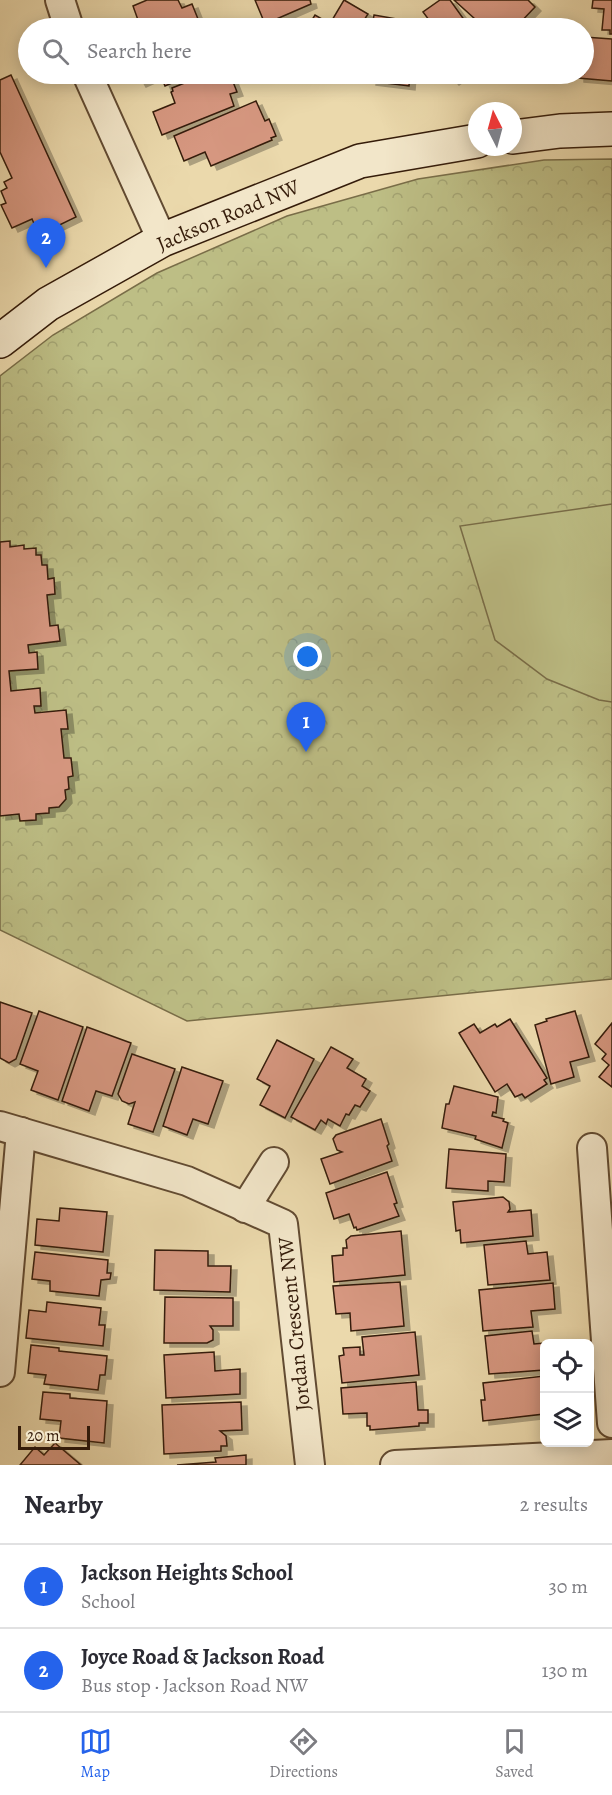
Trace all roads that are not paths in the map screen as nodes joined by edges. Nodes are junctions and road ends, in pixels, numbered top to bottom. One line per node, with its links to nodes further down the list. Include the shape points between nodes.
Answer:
1 (60, 0): 2 (street)
2 (66, 18)
3 (92, 84): 7 (street)
4 (612, 129): 5 (street)
5 (522, 136)
6 (468, 143): 7 (street, Jackson Road NW, via 360,161)
7 (162, 240): 8 (street, Jackson Road NW, via 48,304)
8 (0, 340)
9 (11, 1129): 12 (street, Jordan Crescent NW, via 187,1181); 13 (street, Jordan Crescent NW)
10 (592, 1148): 14 (street)
11 (274, 1162): 12 (street)
12 (245, 1208): 16 (street, Jordan Crescent NW, via 283,1224)
13 (0, 1372)
14 (612, 1423)
15 (612, 1454): 17 (street)
16 (310, 1465)
17 (395, 1465)

